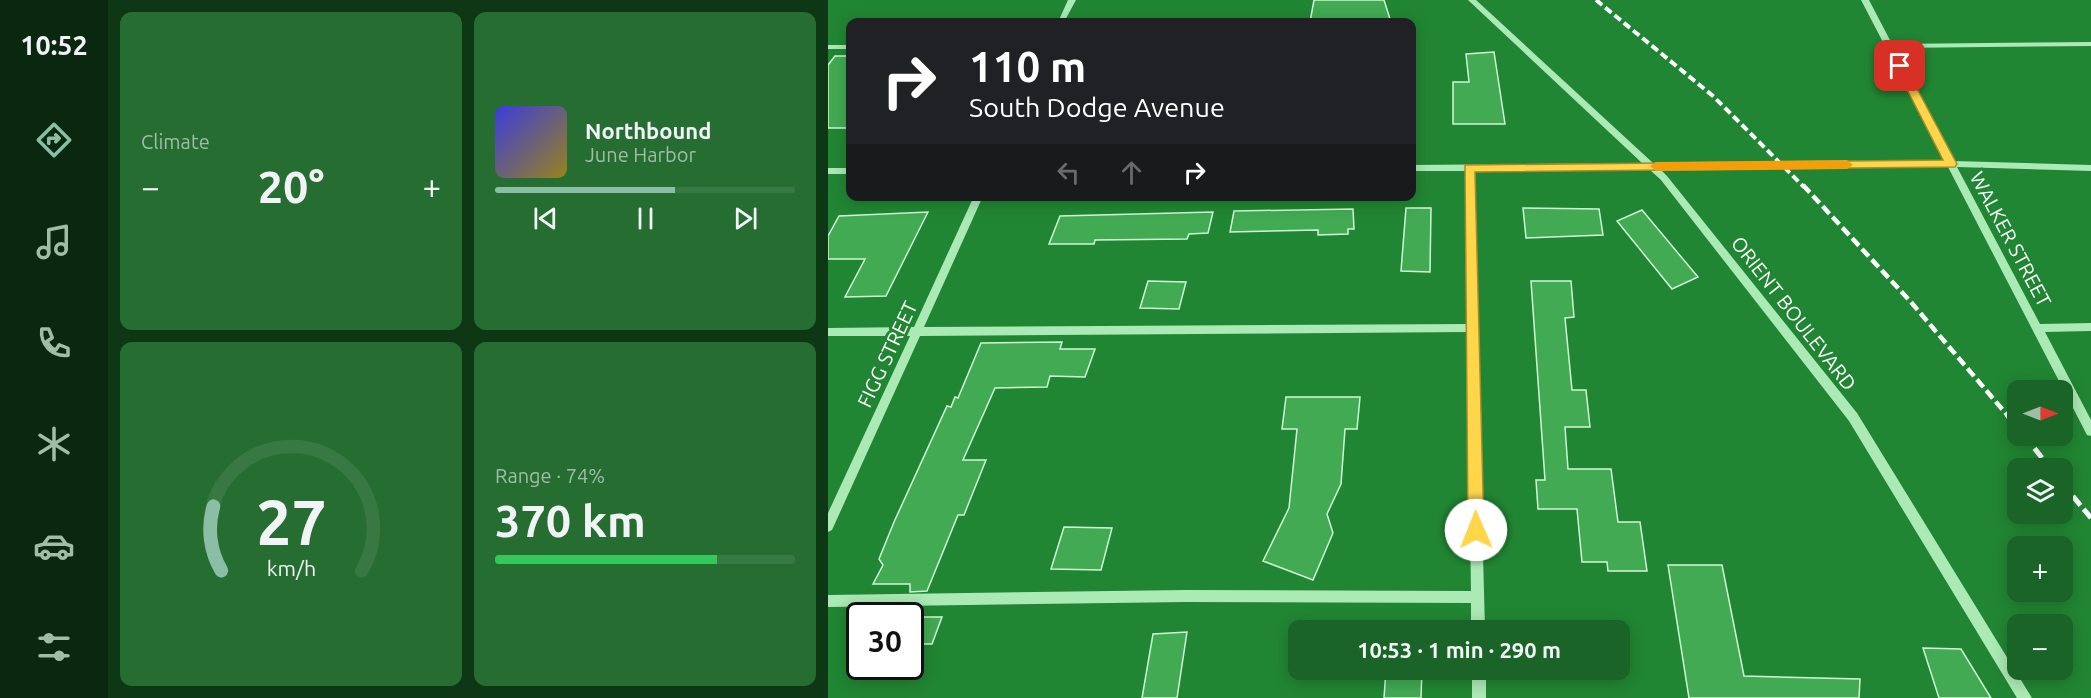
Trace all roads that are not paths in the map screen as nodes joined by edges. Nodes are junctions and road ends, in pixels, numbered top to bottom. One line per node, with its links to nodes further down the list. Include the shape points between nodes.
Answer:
1 (1072, 0): 4 (street)
2 (1472, 0): 10 (street, ORIENT BOULEVARD)
3 (1865, 0): 6 (street, WALKER STREET)
4 (1063, 18)
5 (2091, 44): 6 (street)
6 (1889, 46): 9 (street, WALKER STREET)
7 (828, 47): 8 (street)
8 (846, 47)
9 (1951, 164): 10 (street); 13 (street); 19 (street, WALKER STREET)
10 (1652, 166): 12 (street); 29 (street, ORIENT BOULEVARD, via 1853,417)
11 (1416, 168): 12 (street)
12 (1469, 168): 17 (street)
13 (2091, 168)
14 (828, 171): 15 (street)
15 (846, 171)
16 (978, 201): 20 (street, FIGG STREET)
17 (1472, 327): 20 (street); 24 (street)
18 (2091, 327): 19 (street)
19 (2037, 328): 22 (street, WALKER STREET)
20 (917, 331): 21 (street); 23 (street, FIGG STREET)
21 (828, 332)
22 (2091, 431)
23 (828, 526)
24 (1478, 597): 25 (street); 26 (street)
25 (828, 601)
26 (1478, 620)
27 (1479, 680): 28 (street)
28 (1479, 698)
29 (2025, 698)

